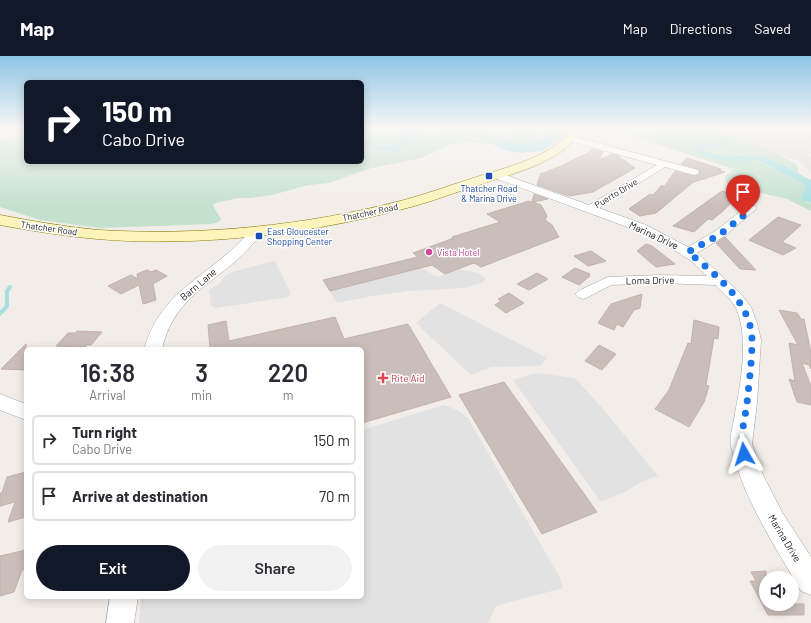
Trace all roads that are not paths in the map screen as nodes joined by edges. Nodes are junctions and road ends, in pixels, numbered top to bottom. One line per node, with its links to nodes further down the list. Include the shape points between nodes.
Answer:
1 (547, 154): 5 (main road, Thatcher Road)
2 (636, 154): 3 (street)
3 (662, 164): 4 (street); 7 (street, Puerto Drive)
4 (694, 172)
5 (496, 175): 7 (street, Marina Drive); 9 (main road, Thatcher Road, via 393,207 298,226)
6 (751, 208): 10 (street, via 719,235)
7 (590, 209): 10 (street, Marina Drive, via 642,228)
8 (0, 220): 9 (main road, Thatcher Road, via 41,228 104,235 188,235)
9 (258, 231): 13 (street, Barn Lane, via 172,306 160,325)
10 (688, 252): 11 (street, Marina Drive)
11 (721, 281): 12 (street, Loma Drive, via 660,279 608,282); 16 (street, Marina Drive, via 743,307 752,340 741,444 751,475 773,520)
12 (583, 294)
13 (154, 347)
14 (0, 402): 15 (street)
15 (24, 411)
16 (811, 581)
17 (124, 599): 18 (street)
18 (120, 623)

